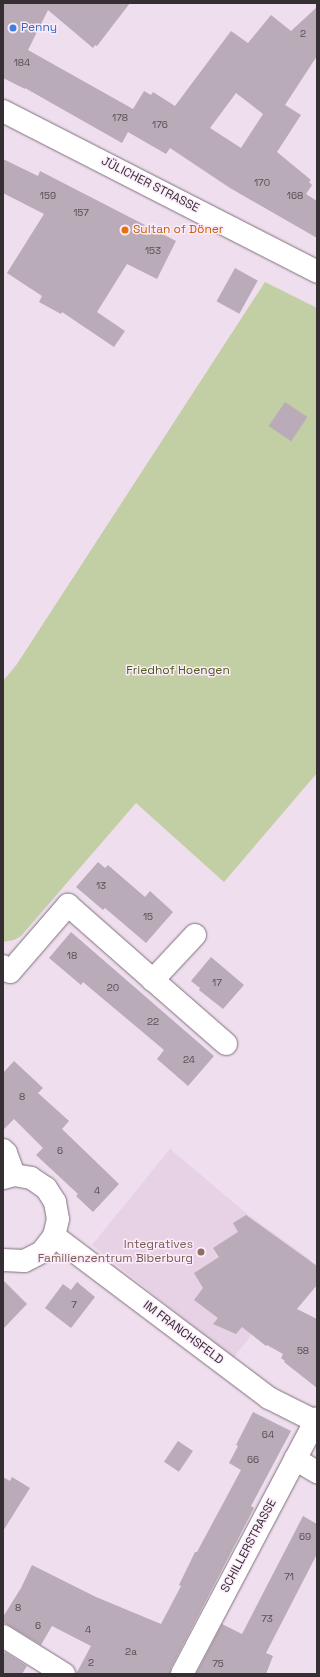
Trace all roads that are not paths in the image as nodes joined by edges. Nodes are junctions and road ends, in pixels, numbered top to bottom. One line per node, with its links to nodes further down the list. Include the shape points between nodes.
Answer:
1 (3, 111): 2 (street, JÜLICHER STRASSE)
2 (317, 272)
3 (194, 935): 5 (street)
4 (3, 966): 5 (street, via 10,972 68,905)
5 (153, 980): 6 (street)
6 (226, 1044)
7 (3, 1150): 8 (street, via 6,1154)
8 (9, 1176): 9 (street, via 31,1178 46,1188 55,1202 58,1219)
9 (54, 1236): 10 (street, via 42,1252 24,1261); 11 (street, IM FRANCHSFELD, via 269,1398)
10 (3, 1260)
11 (316, 1420): 12 (street, SCHILLERSTRASSE)
12 (295, 1460): 13 (street); 16 (street, SCHILLERSTRASSE)
13 (317, 1472)
14 (3, 1636): 15 (street)
15 (64, 1674)
16 (182, 1674)

